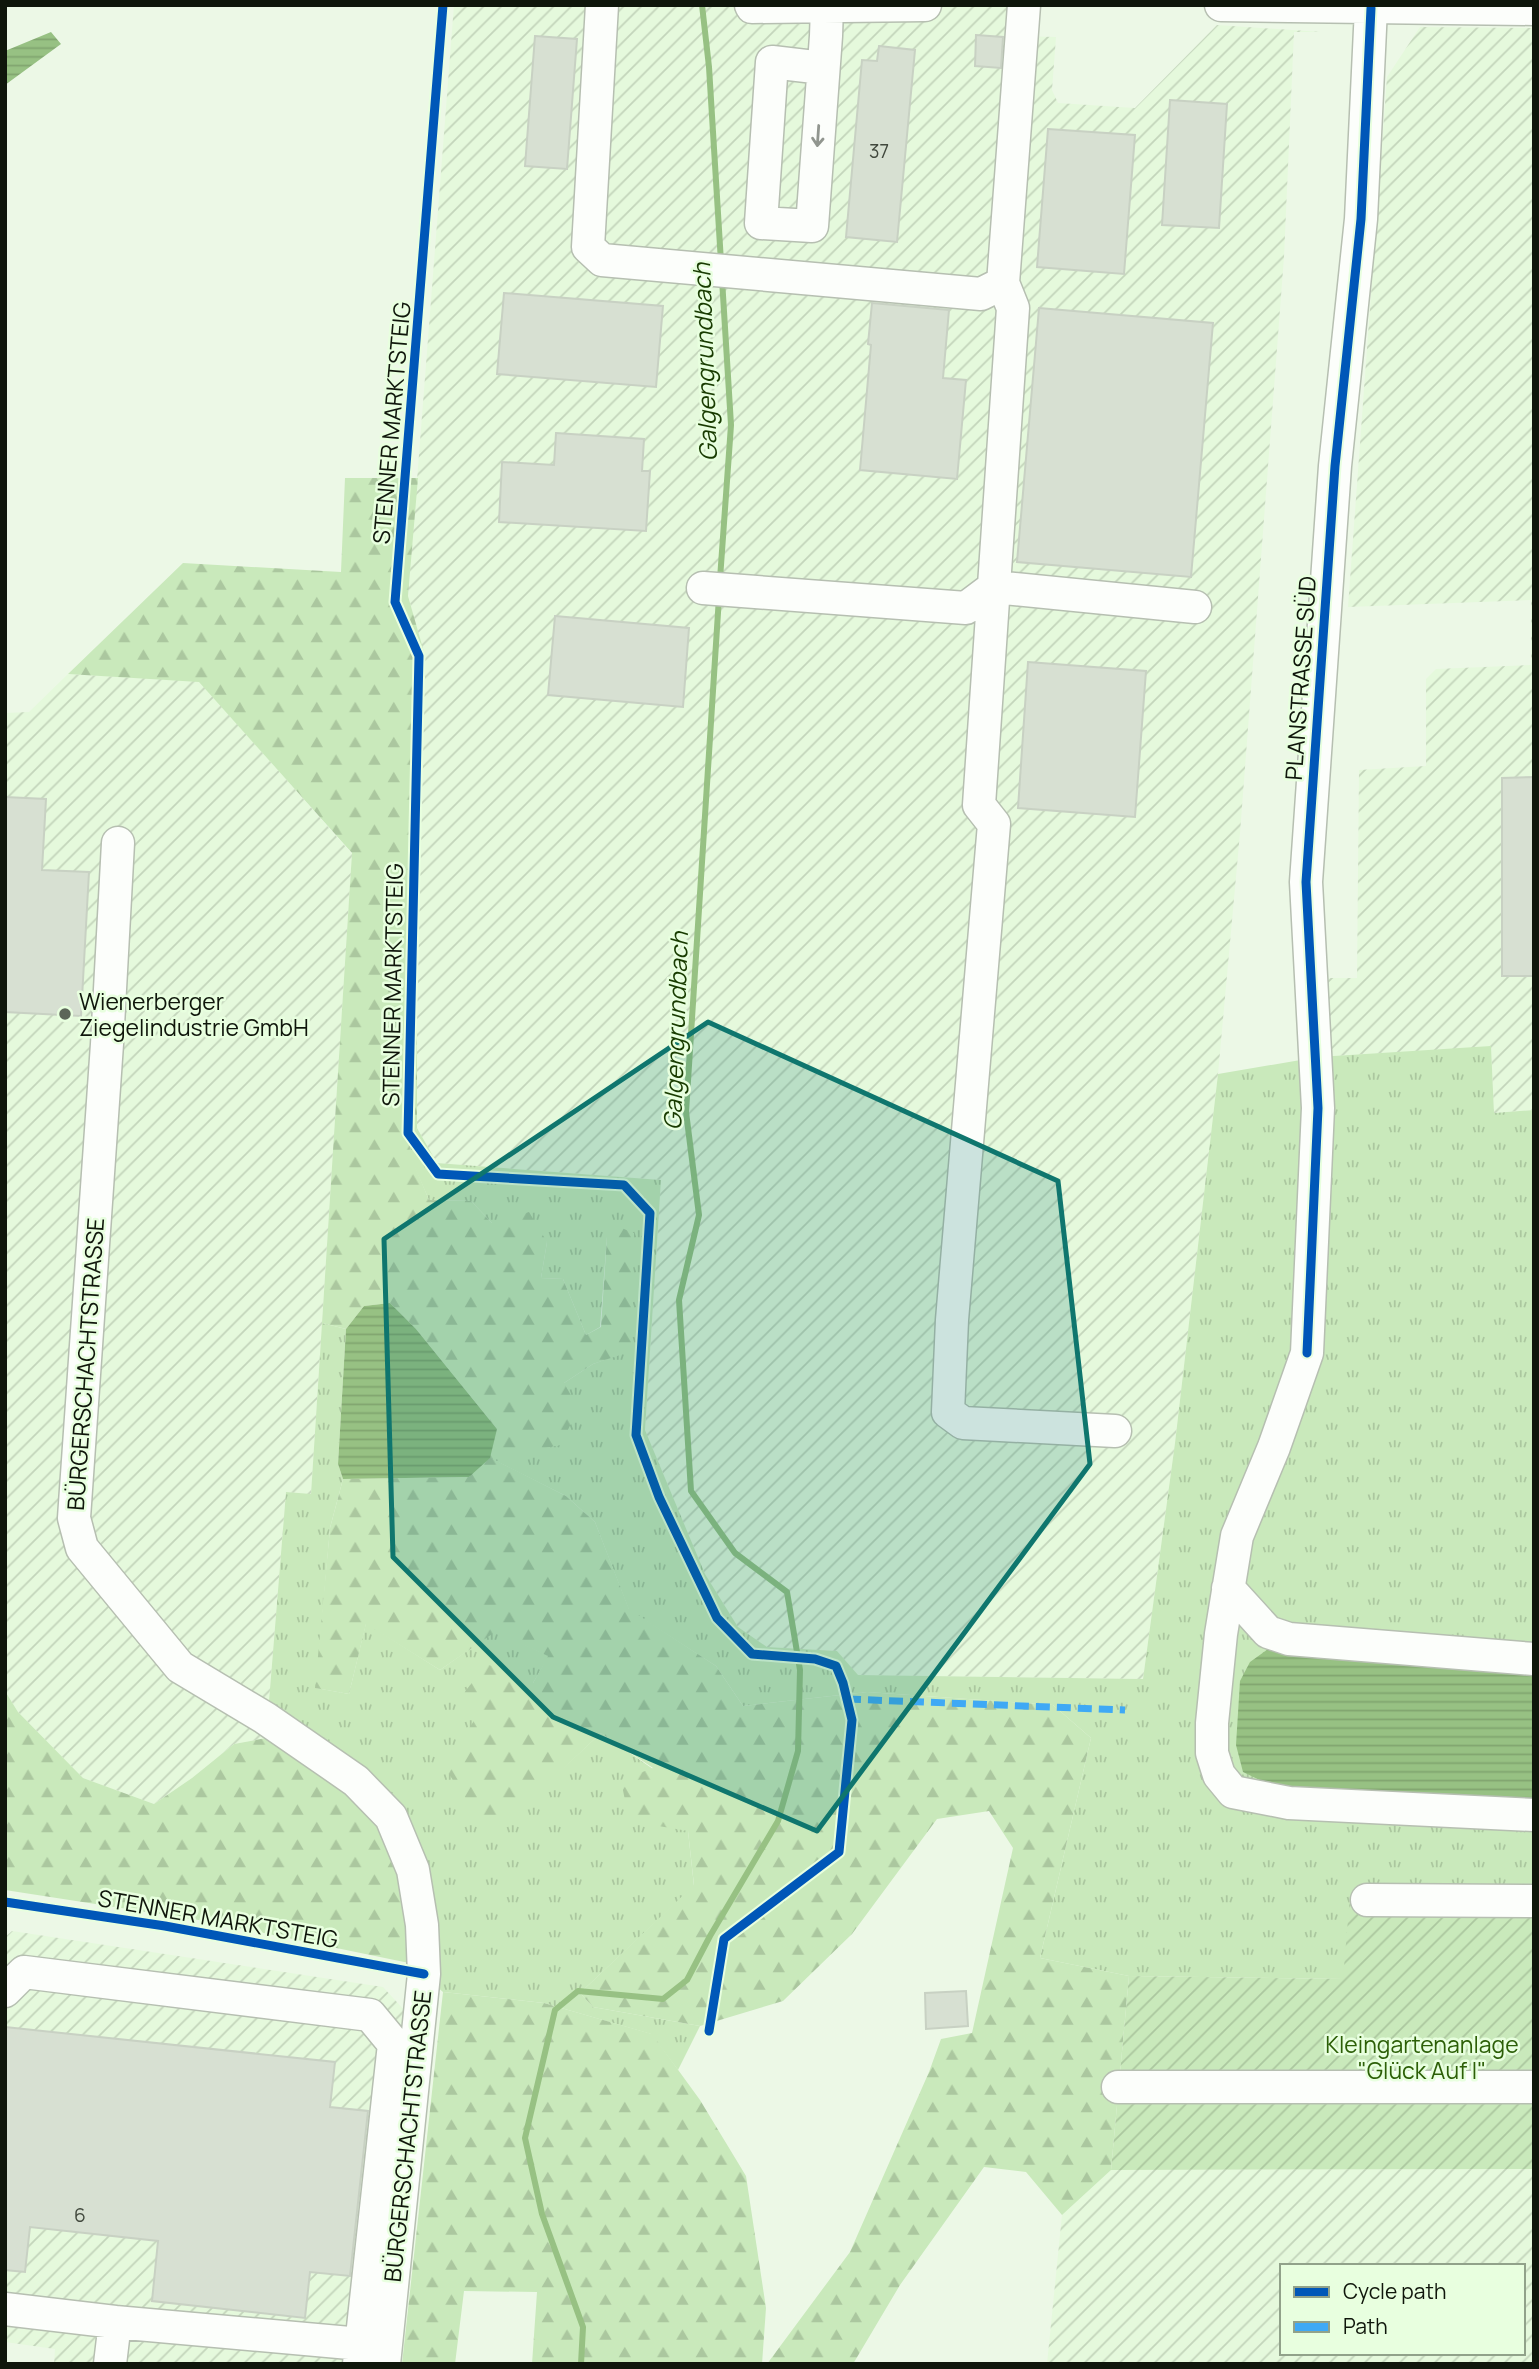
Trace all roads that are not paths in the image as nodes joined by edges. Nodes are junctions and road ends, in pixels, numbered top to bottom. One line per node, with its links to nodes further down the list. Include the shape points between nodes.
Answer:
1 (602, 5): 10 (street, via 588,247 602,260 981,294)
2 (925, 5): 6 (street)
3 (1024, 5): 10 (street)
4 (1221, 5): 7 (street)
5 (745, 6): 6 (street)
6 (827, 6): 9 (street)
7 (1371, 8): 8 (street); 16 (street, PLANSTRASSE SÜD, via 1361,219 1335,466 1306,883 1318,1108 1307,1353 1237,1536)
8 (1534, 9)
9 (823, 68): 9 (street, one-way to 9, via 812,226 761,223 772,62)
10 (1003, 283): 11 (street, via 1013,308)
11 (994, 587): 12 (street, via 965,608); 13 (street); 15 (street, via 979,805 993,824 947,1412 963,1423)
12 (703, 588)
13 (1195, 607)
14 (118, 843): 26 (street, BÜRGERSCHACHTSTRASSE, via 74,1518 82,1548 180,1667 265,1718 356,1782 391,1817 413,1870 424,1974)
15 (1115, 1431)
16 (1228, 1588): 17 (street, via 1268,1632 1289,1639); 18 (street, PLANSTRASSE SÜD, via 1212,1753 1219,1775 1233,1792 1289,1803)
17 (1534, 1659)
18 (1534, 1815)
19 (1367, 1900): 20 (street)
20 (1534, 1900)
21 (5, 1991): 26 (street, BÜRGERSCHACHTSTRASSE, via 24,1972 370,2015 394,2044)
22 (1118, 2087): 23 (street)
23 (1534, 2087)
24 (5, 2309): 25 (street)
25 (115, 2322): 26 (street); 27 (street)
26 (368, 2357)
27 (110, 2364)

